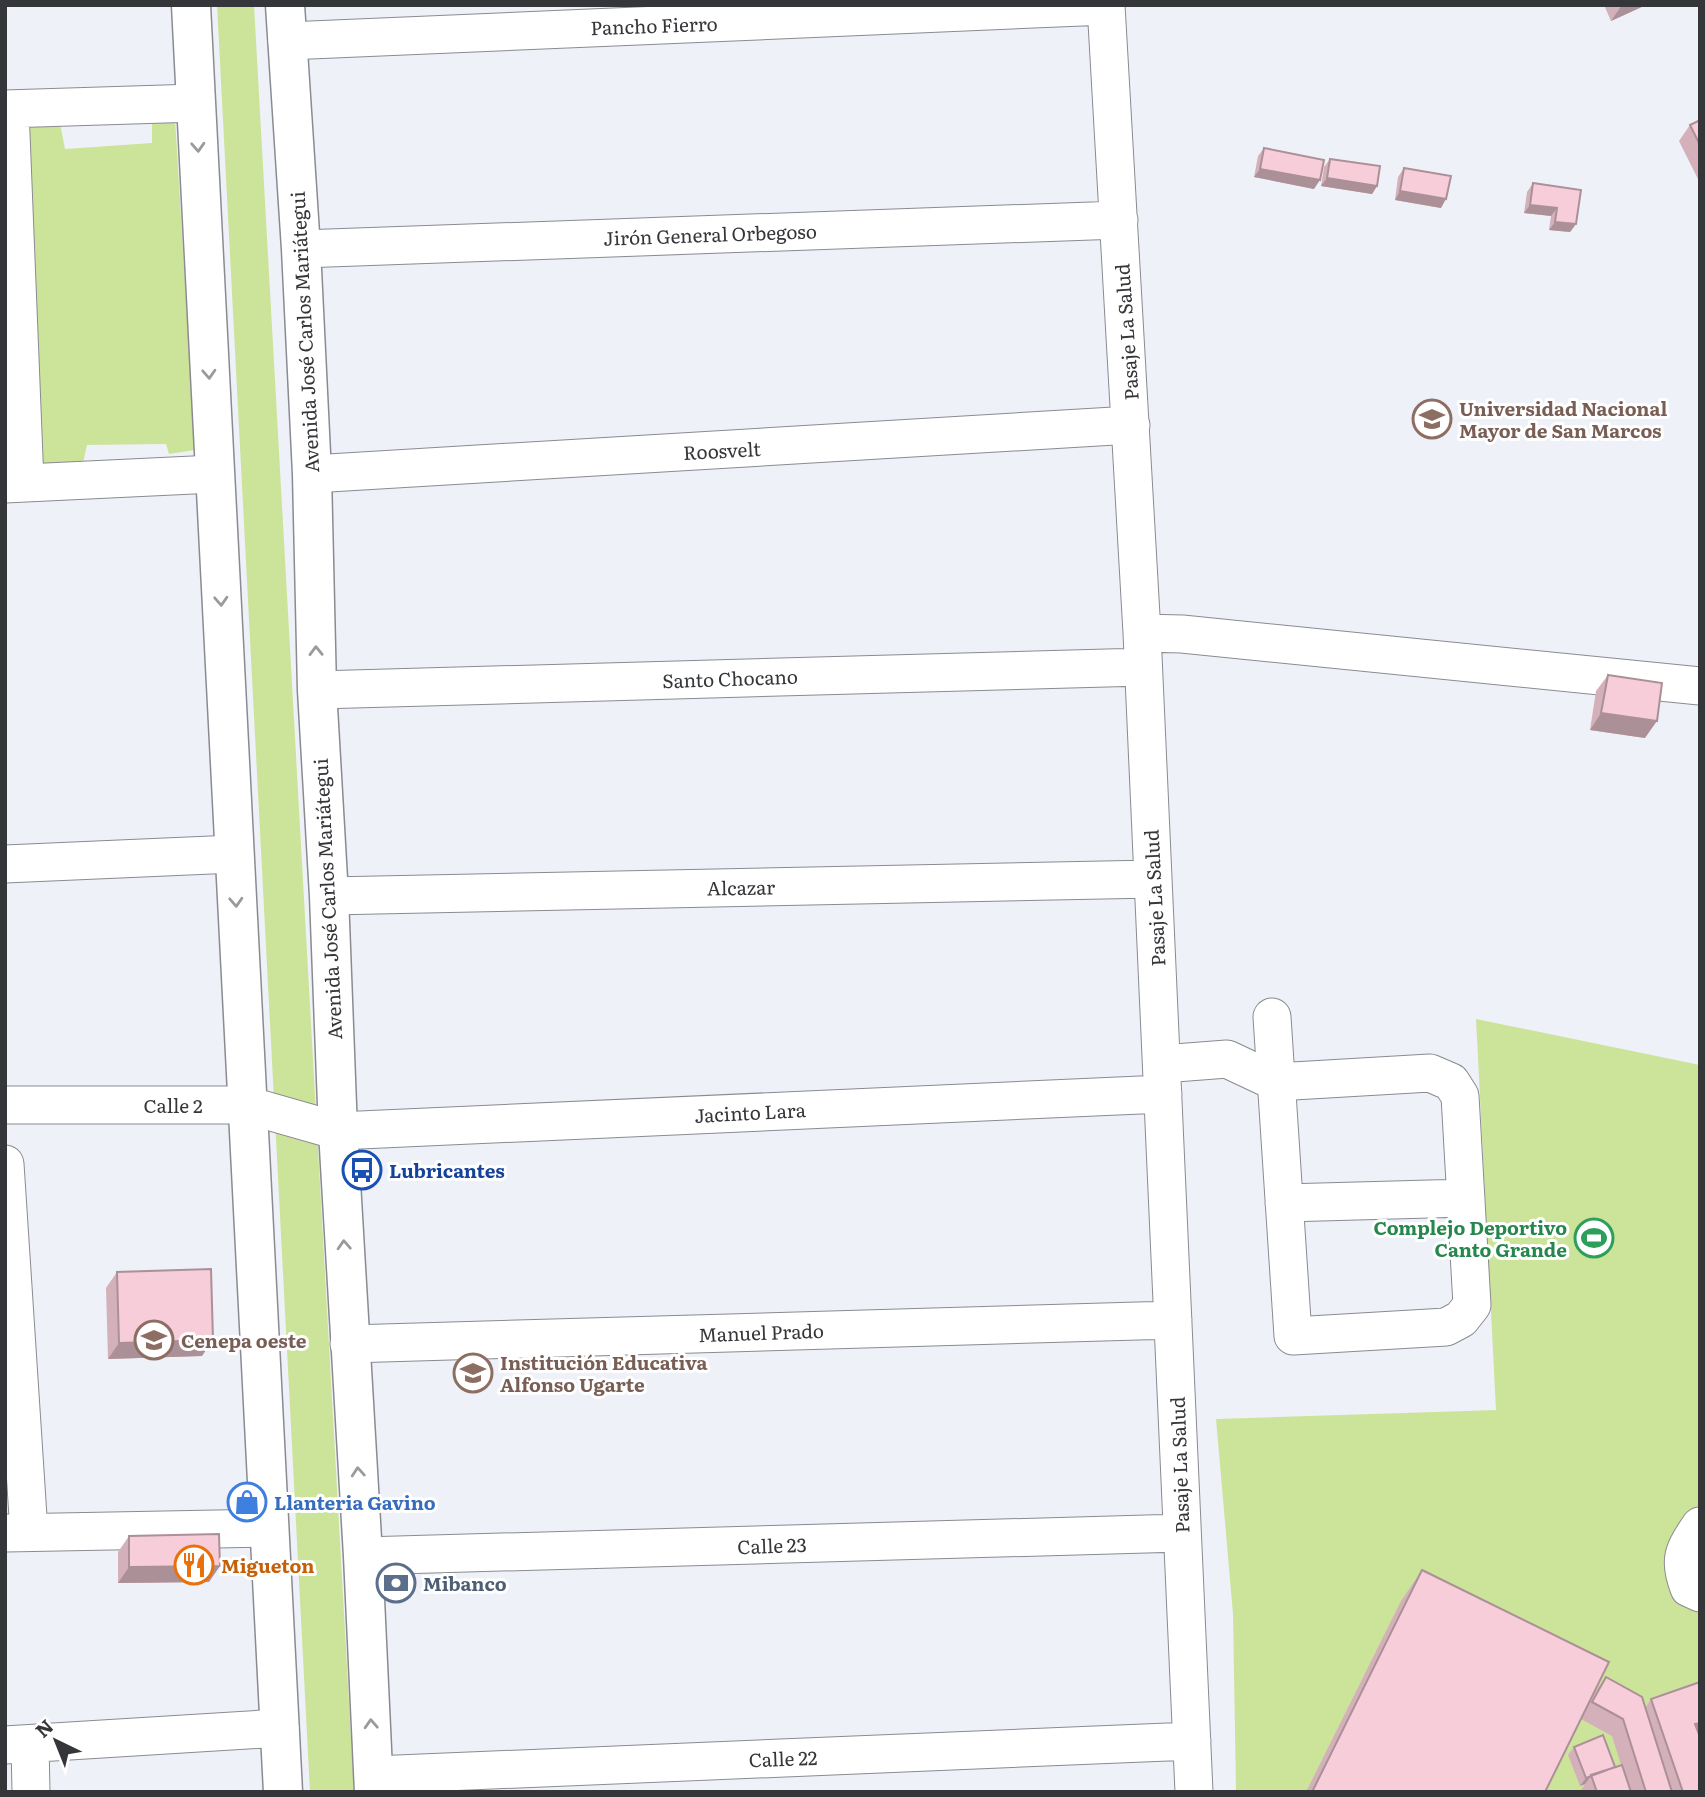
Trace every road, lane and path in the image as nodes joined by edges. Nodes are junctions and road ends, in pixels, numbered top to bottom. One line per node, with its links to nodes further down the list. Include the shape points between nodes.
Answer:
1 (191, 5): 4 (main road)
2 (1106, 5): 3 (street, Pancho Fierro); 6 (street, Pasaje La Salud)
3 (286, 23): 7 (main road, Avenida José Carlos Mariátegui)
4 (196, 103): 5 (street); 9 (main road, one-way to 9)
5 (8, 109): 11 (street)
6 (1119, 220): 7 (street, Jirón General Orbegoso); 8 (street, Pasaje La Salud)
7 (301, 249): 10 (main road, Avenida José Carlos Mariátegui)
8 (1132, 425): 10 (street, Roosvelt); 12 (street, Pasaje La Salud)
9 (214, 474): 11 (street); 15 (main road, one-way to 15)
10 (312, 474): 14 (main road, Avenida José Carlos Mariátegui, one-way to 10)
11 (15, 484)
12 (1143, 650): 13 (street, Santo Chocano, via 1182,634); 14 (street, Santo Chocano); 17 (street, Pasaje La Salud)
13 (1700, 686)
14 (317, 690): 18 (main road, Avenida José Carlos Mariátegui)
15 (234, 854): 16 (street); 23 (main road, one-way to 23)
16 (5, 864)
17 (1153, 879): 18 (street, Alcazar); 20 (street, Pasaje La Salud)
18 (329, 896): 24 (main road, Avenida José Carlos Mariátegui)
19 (1272, 1017): 21 (street)
20 (1162, 1079): 21 (street, Jacinto Lara, via 1227,1059); 24 (street, Jacinto Lara); 29 (street, Pasaje La Salud)
21 (1276, 1082): 26 (street, via 1430,1073 1451,1082 1460,1096); 27 (street)
22 (5, 1105): 23 (street, Calle 2)
23 (247, 1105): 24 (street, Calle 2); 32 (main road)
24 (338, 1131): 30 (main road, Avenida José Carlos Mariátegui, one-way to 24)
25 (5, 1164): 28 (street)
26 (1466, 1198): 27 (street); 27 (street, via 1472,1305 1461,1319 1446,1327 1293,1336)
27 (1284, 1203)
28 (9, 1304): 33 (street)
29 (1174, 1320): 30 (street, Manuel Prado); 34 (street, Pasaje La Salud)
30 (349, 1344): 35 (main road, Avenida José Carlos Mariátegui, one-way to 30)
31 (1700, 1526): 36 (street, via 1687,1545 1682,1568 1689,1588)
32 (269, 1528): 33 (street); 37 (main road)
33 (17, 1533)
34 (1181, 1533): 35 (street, Calle 23); 38 (street, Pasaje La Salud)
35 (363, 1556): 40 (main road, Avenida José Carlos Mariátegui, one-way to 35)
36 (1700, 1593)
37 (280, 1728): 39 (street); 42 (main road)
38 (1192, 1741): 40 (street, Calle 22); 43 (street, Pasaje La Salud)
39 (17, 1744): 41 (street)
40 (374, 1783)
41 (32, 1792)
42 (283, 1792)
43 (1194, 1792)

